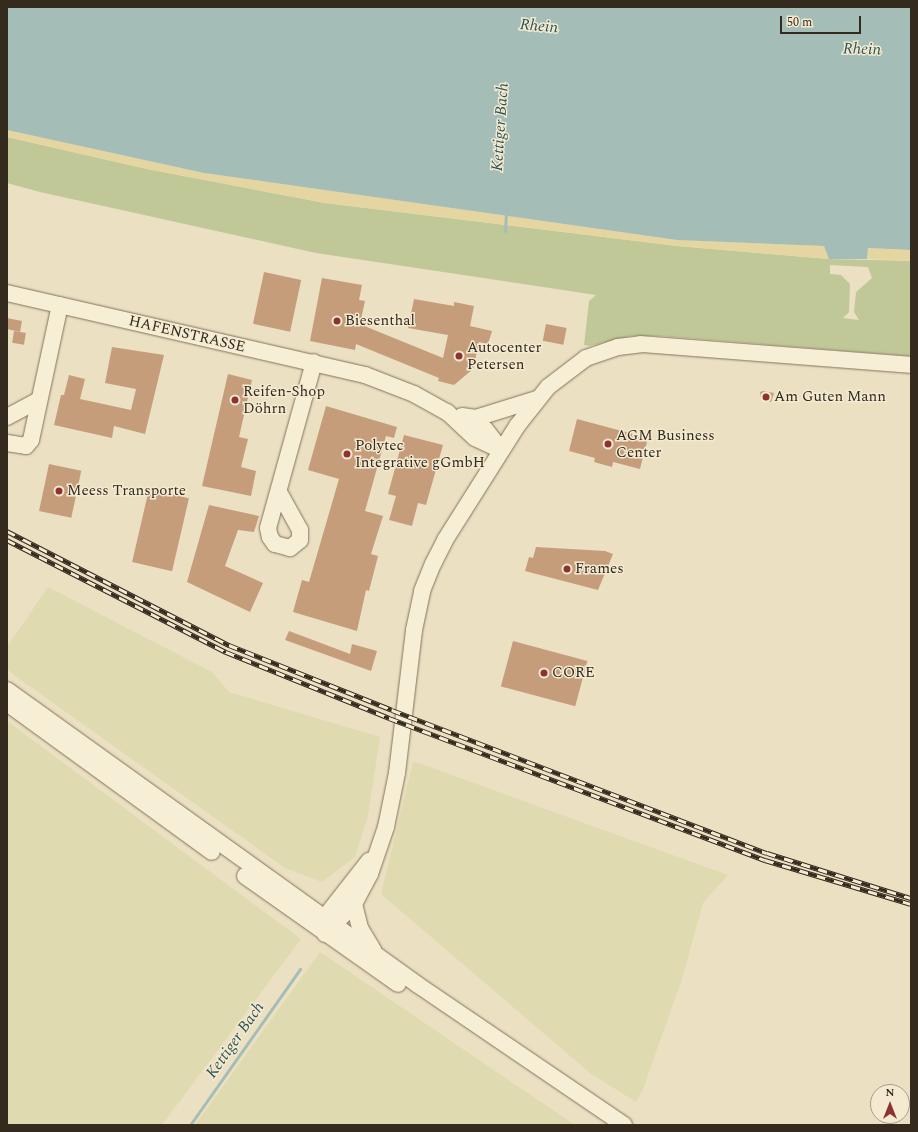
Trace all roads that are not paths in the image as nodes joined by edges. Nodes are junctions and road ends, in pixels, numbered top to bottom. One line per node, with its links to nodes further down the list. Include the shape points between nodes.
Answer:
1 (7, 293): 2 (street, HAFENSTRASSE)
2 (60, 305): 3 (street, HAFENSTRASSE); 6 (street)
3 (314, 362): 7 (street, HAFENSTRASSE, via 398,387); 11 (street)
4 (911, 366): 5 (street, via 641,344 618,347 586,358 570,368)
5 (537, 399): 7 (street, HAFENSTRASSE, via 476,418); 10 (street)
6 (37, 401): 8 (street); 9 (street, via 31,440 26,446)
7 (454, 414): 10 (street, HAFENSTRASSE, via 475,438)
8 (7, 417)
9 (7, 443)
10 (501, 450): 14 (street, via 445,540 422,592 414,630 393,797)
11 (279, 492)
12 (7, 690): 16 (street)
13 (7, 703): 16 (street)
14 (376, 852): 15 (street, via 370,874); 16 (street)
15 (354, 904): 16 (street); 17 (street, via 360,928)
16 (325, 927): 17 (street); 18 (street, via 488,1044 549,1082)
17 (377, 956): 18 (street, via 554,1077)
18 (567, 1089): 19 (street)
19 (624, 1125)

